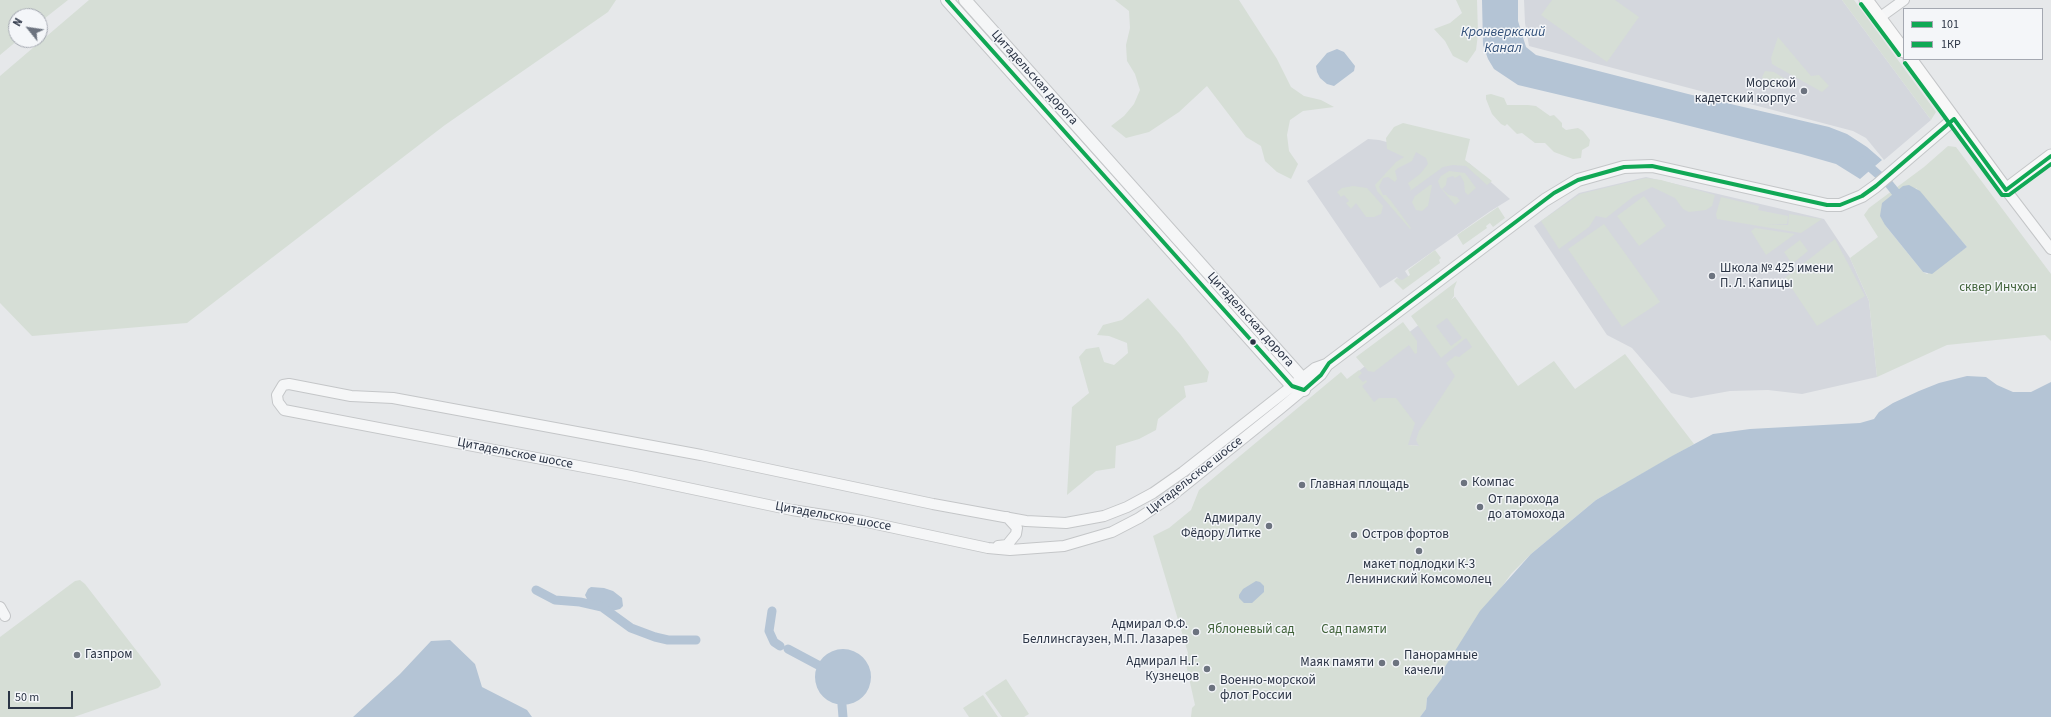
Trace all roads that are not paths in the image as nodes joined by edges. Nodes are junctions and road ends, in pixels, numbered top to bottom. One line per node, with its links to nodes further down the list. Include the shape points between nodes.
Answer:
1 (947, 0): 13 (street, Цитадельская дорога)
2 (964, 0): 13 (street, Цитадельская дорога)
3 (1866, 0): 5 (main road)
4 (1904, 0): 5 (street)
5 (1879, 18): 6 (main road)
6 (1903, 50)
7 (1911, 60): 8 (main road)
8 (1954, 119): 10 (main road); 12 (street, Цитадельское шоссе, via 1876,186 1848,203 1828,205 1652,166 1624,167 1589,176 1554,193)
9 (2051, 156): 10 (main road)
10 (2006, 190): 11 (street)
11 (2051, 248)
12 (1329, 363): 13 (street, Цитадельское шоссе, via 1315,368)
13 (1299, 385): 14 (street, Цитадельское шоссе, via 1183,472 1127,507 1104,516 1066,523 1041,523); 15 (street, Цитадельское шоссе, via 1169,498 1139,518 1112,532 1064,546 1010,550)
14 (1007, 517): 15 (street, via 1017,528 1014,539 1007,545); 15 (street, Цитадельское шоссе, via 701,455 400,399 351,396 289,384 283,385 277,395 278,402 284,410 626,475 792,510 862,521)
15 (988, 548)

